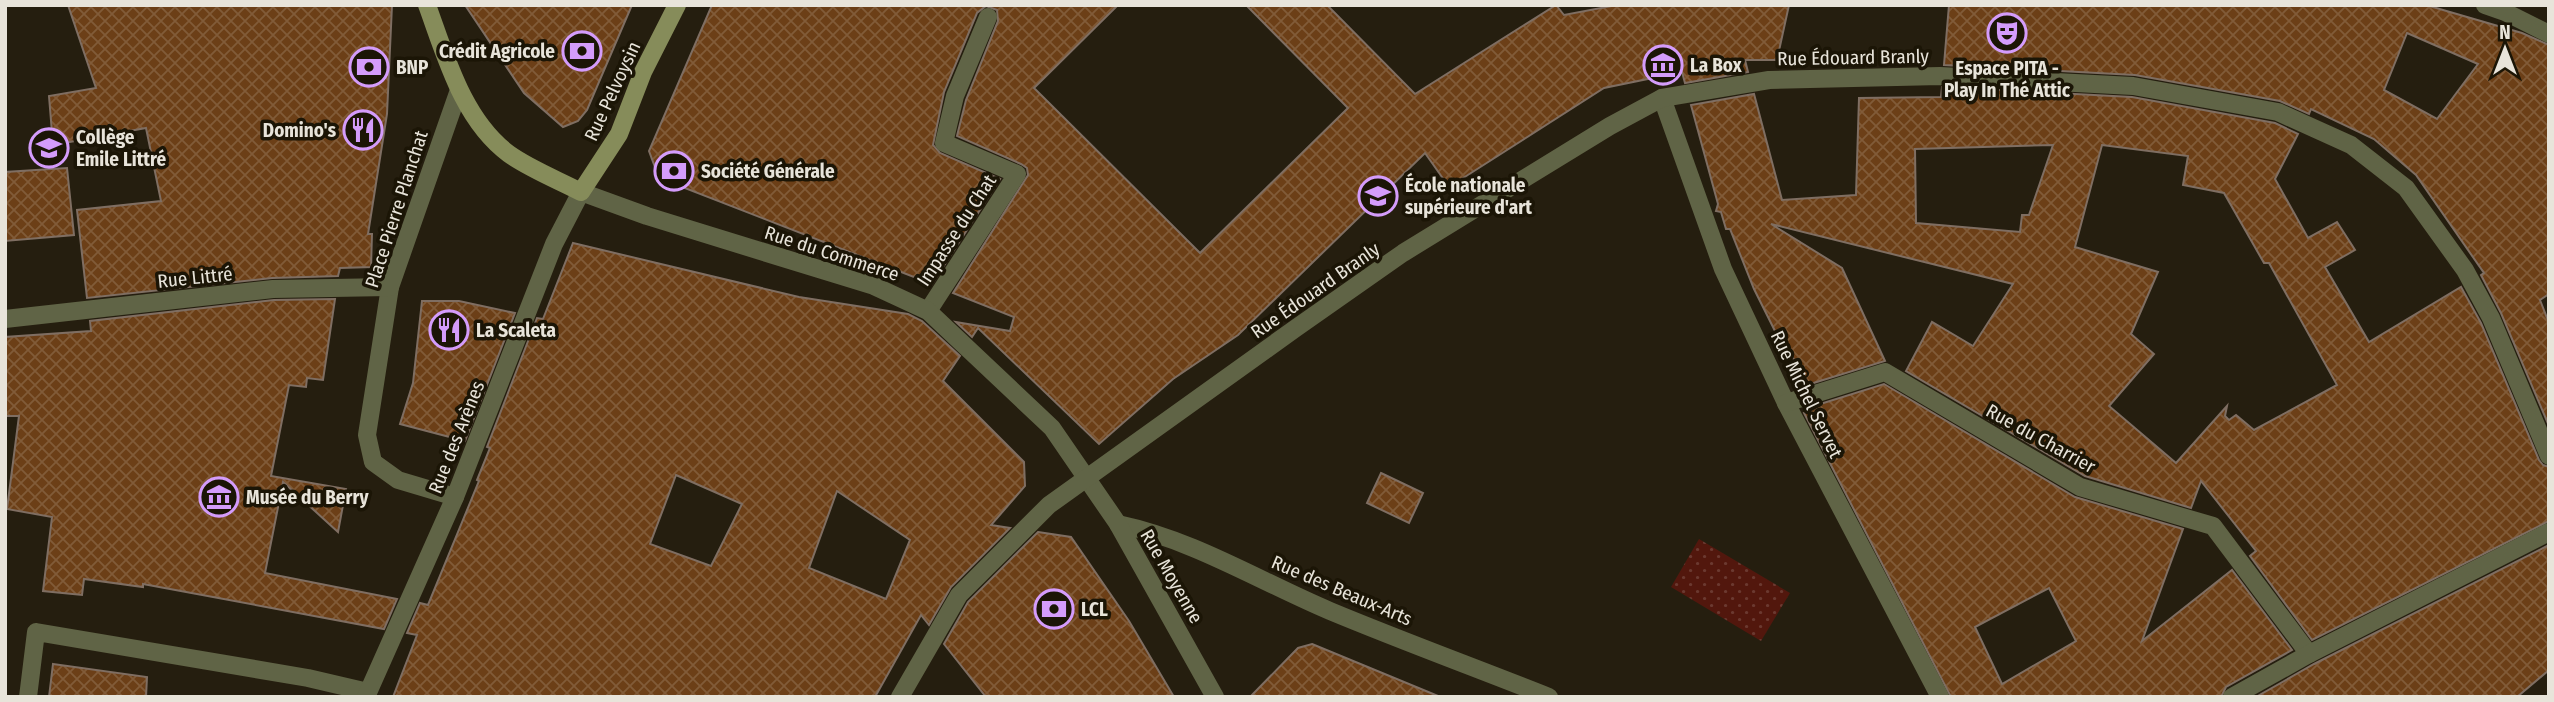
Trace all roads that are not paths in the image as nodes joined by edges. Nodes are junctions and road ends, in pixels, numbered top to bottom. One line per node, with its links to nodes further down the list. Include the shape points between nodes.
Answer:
1 (427, 5): 7 (street)
2 (677, 5): 9 (street, Rue Pelvoysin, via 643,72 619,134)
3 (2485, 5): 4 (street)
4 (2506, 8): 6 (street)
5 (988, 17): 11 (street, Impasse du Chat, via 955,96 944,143 1017,174)
6 (2549, 34)
7 (458, 90): 9 (street, via 489,136 511,155); 10 (street, Place Pierre Planchat)
8 (1662, 98): 13 (street, Rue Michel Servet, via 1723,269); 14 (street, Rue Édouard Branly, via 1769,80 1940,76 2133,86 2278,112 2351,145 2406,188 2465,270 2491,318); 15 (street, Rue Édouard Branly, via 1403,253)
9 (581, 191): 11 (street, Rue du Commerce, via 874,286); 16 (street, Rue des Arènes, via 554,244)
10 (390, 288): 12 (street, Rue Littré, via 272,289); 16 (street, Place Pierre Planchat, via 367,435 373,462 398,480)
11 (928, 311): 15 (street, Rue du Commerce, via 1052,428)
12 (5, 319)
13 (1786, 404): 19 (street, Rue du Charrier, via 1885,372 2080,487 2213,526); 25 (street, Rue Michel Servet)
14 (2549, 456)
15 (1087, 478): 17 (street, Rue Moyenne); 22 (street, Rue Édouard Branly, via 1049,505 959,595)
16 (455, 497): 20 (street, Rue des Arènes)
17 (1118, 524): 23 (street, Rue Moyenne); 24 (street, Rue des Beaux-Arts, via 1190,545 1329,610)
18 (2549, 532): 19 (street)
19 (2309, 654): 26 (street)
20 (367, 694): 21 (street, via 308,678 36,632)
21 (28, 697)
22 (900, 697)
23 (1215, 697)
24 (1549, 697)
25 (1940, 697)
26 (2232, 697)

